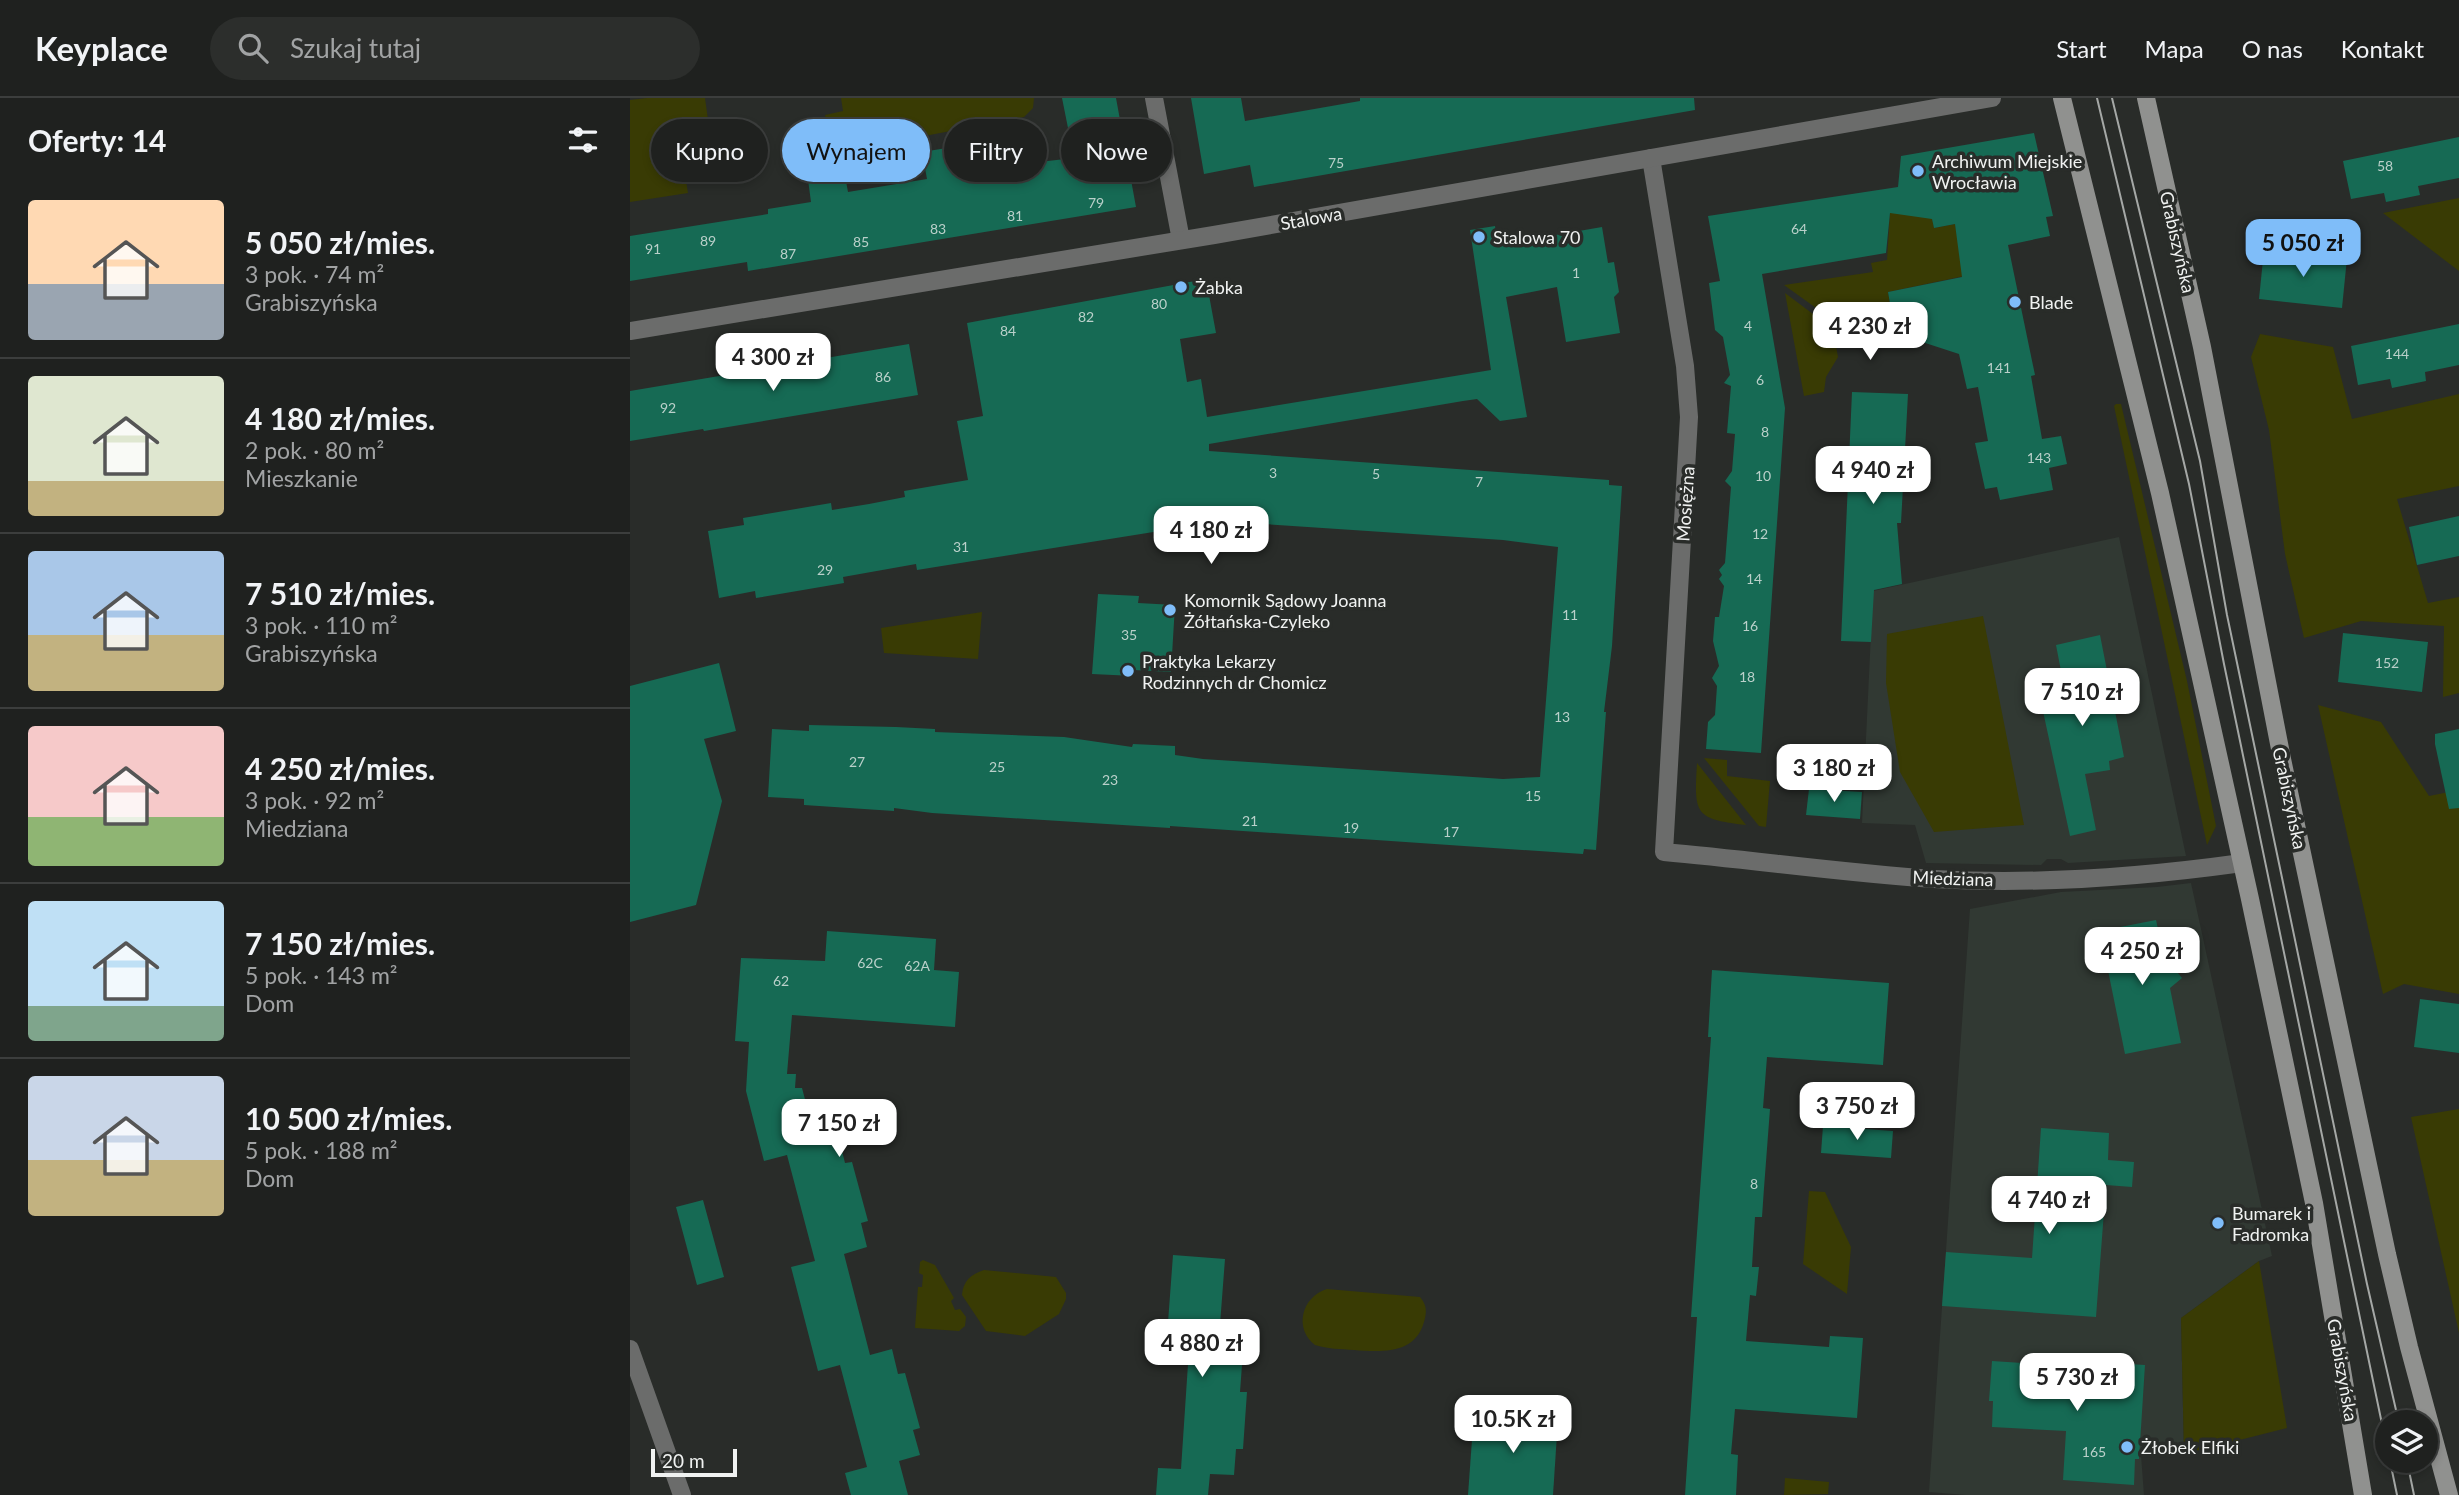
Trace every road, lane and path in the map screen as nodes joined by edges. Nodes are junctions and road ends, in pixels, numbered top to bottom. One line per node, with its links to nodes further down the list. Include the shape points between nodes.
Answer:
1 (1154, 98): 6 (street)
2 (1992, 98): 5 (street, Stalowa)
3 (2062, 98): 9 (main road, Grabiszyńska, via 2160,493)
4 (2146, 98): 13 (main road, Grabiszyńska, via 2202,347 2282,759 2387,1254)
5 (1651, 158): 6 (street, Stalowa); 8 (street, Mosiężna, via 1689,417)
6 (1181, 240): 7 (street, Stalowa)
7 (630, 331)
8 (1664, 852): 9 (street, Miedziana, via 1938,879 2074,879)
9 (2242, 863): 12 (main road, Grabiszyńska, via 2314,1203)
10 (630, 1349): 11 (street)
11 (682, 1495)
12 (2363, 1495)
13 (2449, 1495)

